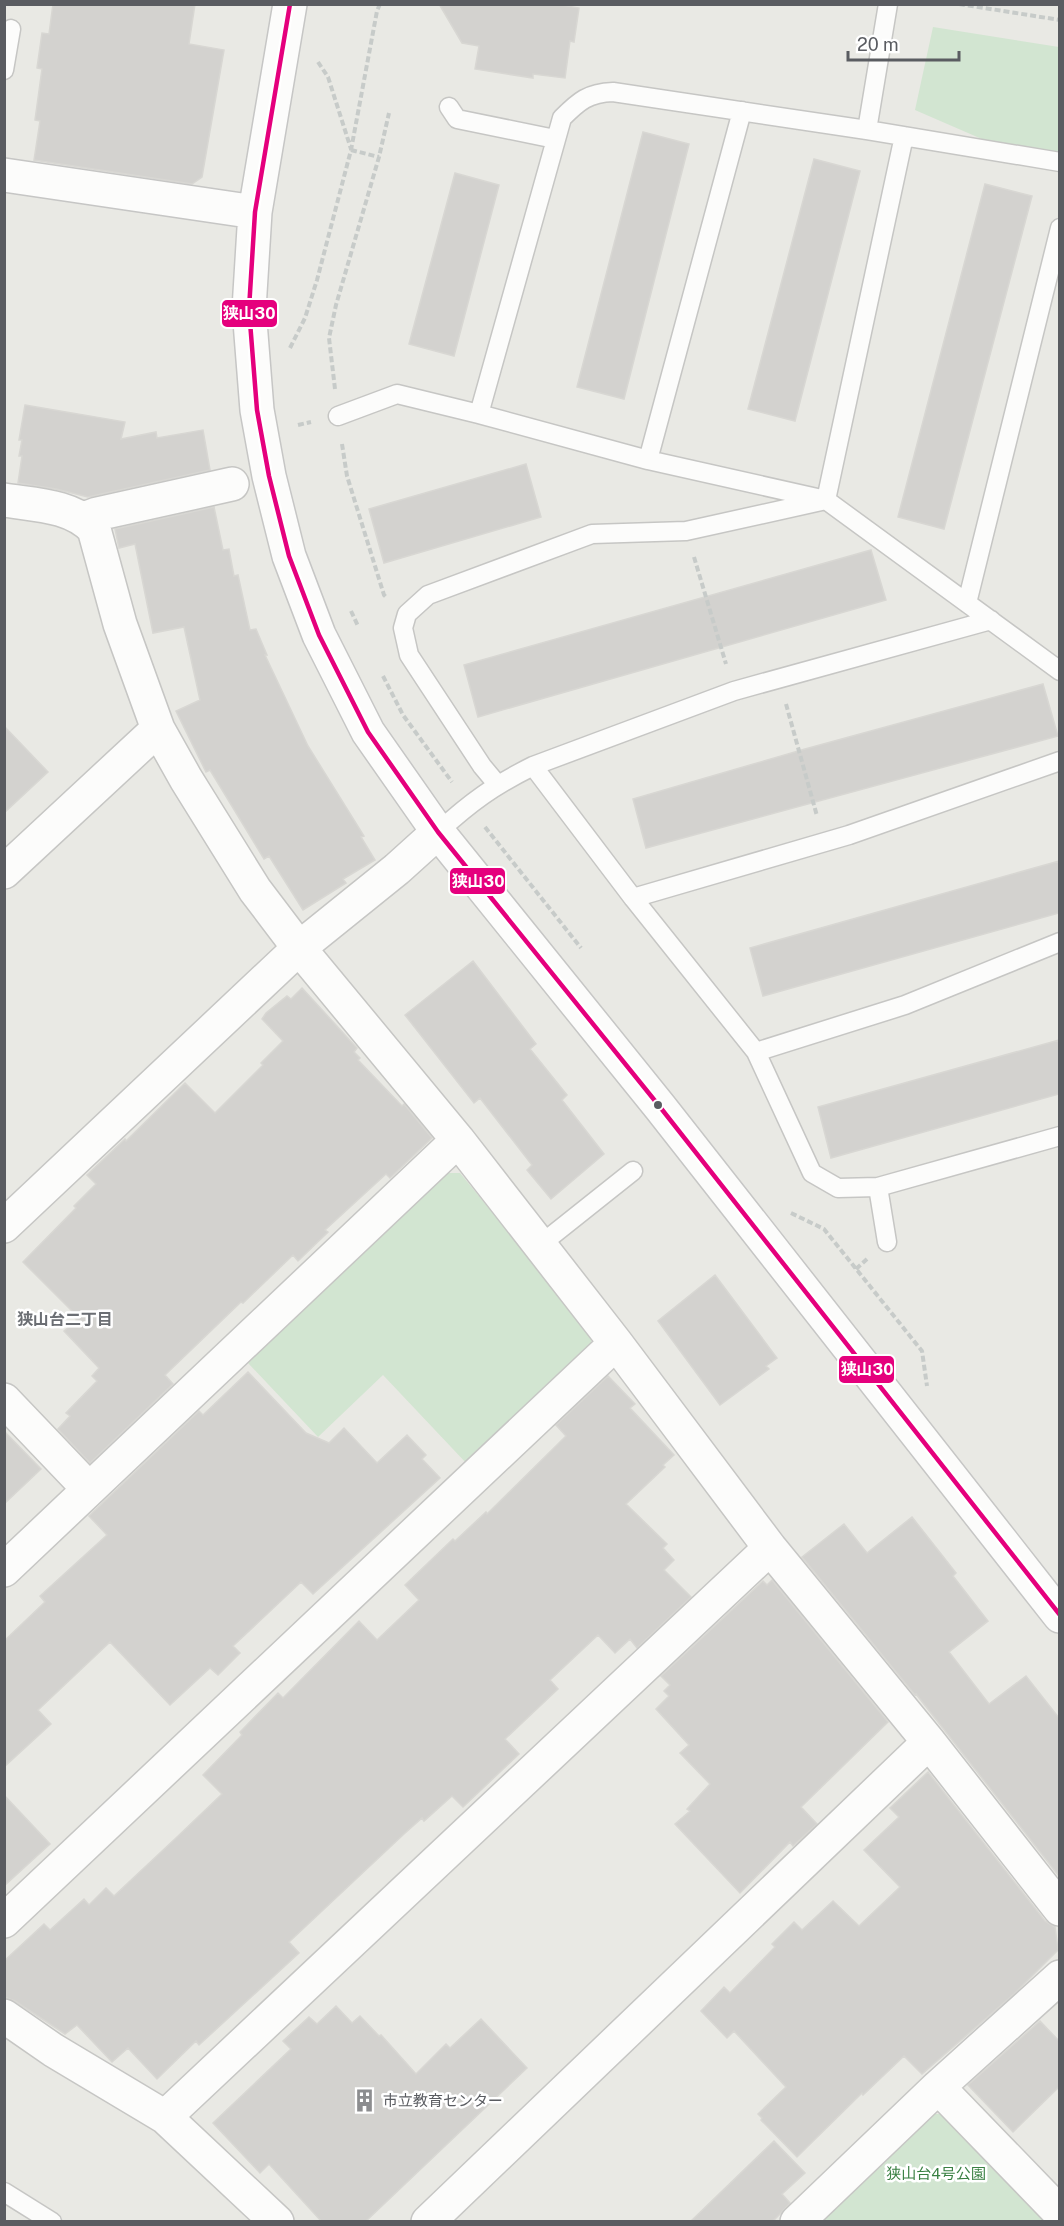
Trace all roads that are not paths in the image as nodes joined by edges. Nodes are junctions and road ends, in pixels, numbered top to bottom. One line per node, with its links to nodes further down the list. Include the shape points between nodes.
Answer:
1 (290, 4): 12 (street)
2 (888, 4): 7 (lane)
3 (10, 29): 4 (lane)
4 (4, 70)
5 (449, 107): 9 (lane, via 458,119)
6 (742, 111): 7 (lane); 9 (lane, via 613,92 595,93 562,118); 16 (lane)
7 (867, 130): 8 (lane)
8 (904, 136): 10 (lane); 19 (lane)
9 (555, 139): 14 (lane)
10 (1059, 162)
11 (4, 175): 12 (street)
12 (255, 212): 28 (street, via 249,309 258,410 289,556 319,635 368,732)
13 (1059, 228): 21 (lane)
14 (479, 414): 15 (lane, via 397,394); 16 (lane)
15 (338, 416)
16 (648, 460): 19 (lane)
17 (232, 484): 20 (street)
18 (4, 500): 20 (street, via 72,512)
19 (826, 500): 21 (lane); 27 (lane, via 686,531 592,534 428,595 407,614 404,628 409,655)
20 (84, 519): 24 (street, via 94,529 120,624)
21 (968, 603): 22 (lane)
22 (991, 620): 23 (lane); 26 (lane, via 734,691)
23 (1059, 671)
24 (158, 729): 29 (street); 32 (street, via 255,890)
25 (1059, 761): 30 (lane, via 824,843)
26 (533, 766): 27 (lane); 30 (lane)
27 (497, 784): 28 (lane)
28 (438, 832): 32 (street); 46 (street, via 660,1107)
29 (4, 872)
30 (633, 898): 33 (lane)
31 (1059, 942): 33 (lane, via 905,1005)
32 (299, 948): 35 (street); 38 (street)
33 (756, 1052): 37 (lane, via 812,1173 838,1188)
34 (1059, 1136): 37 (lane)
35 (458, 1140): 40 (street); 43 (street)
36 (633, 1171): 40 (lane)
37 (878, 1187): 39 (lane)
38 (4, 1226)
39 (887, 1242)
40 (540, 1245): 41 (street)
41 (616, 1343): 44 (street); 49 (street)
42 (4, 1400): 43 (street)
43 (89, 1489): 45 (street)
44 (770, 1548): 47 (street); 53 (street)
45 (4, 1570)
46 (1059, 1616)
47 (929, 1742): 48 (street); 58 (street)
48 (1059, 1909)
49 (4, 1921)
50 (1059, 1977): 52 (street)
51 (4, 2016): 53 (street)
52 (938, 2087): 55 (street); 59 (street)
53 (165, 2117): 57 (street)
54 (4, 2192): 56 (lane)
55 (1059, 2213)
56 (52, 2222)
57 (278, 2222)
58 (428, 2222)
59 (797, 2222)

